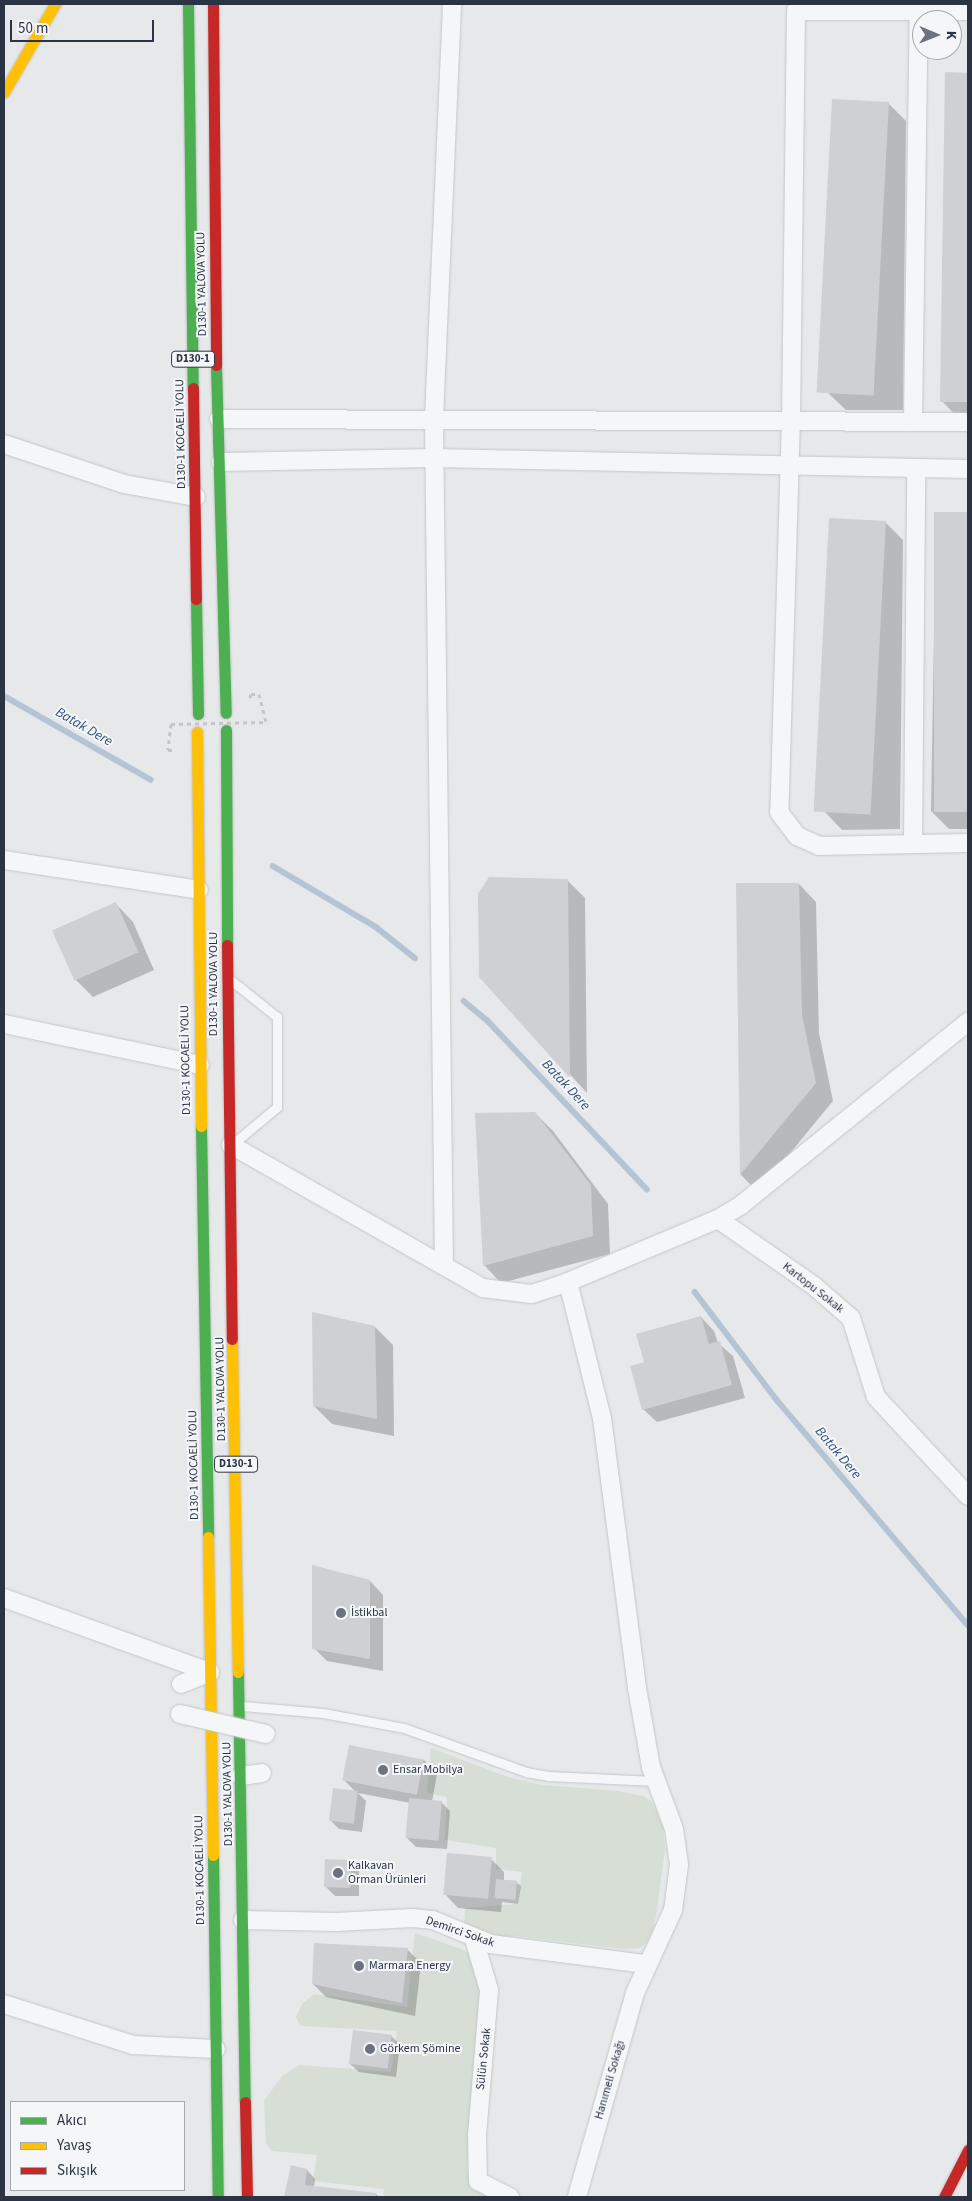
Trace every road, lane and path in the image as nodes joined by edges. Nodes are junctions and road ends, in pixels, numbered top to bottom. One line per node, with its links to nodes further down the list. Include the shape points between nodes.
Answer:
1 (55, 4): 10 (main road)
2 (183, 4): 8 (main road)
3 (188, 4): 8 (main road, D130-1 KOCAELİ YOLU / D130-1)
4 (214, 4): 12 (main road, D130-1 YALOVA YOLU / D130-1)
5 (452, 4): 11 (street)
6 (796, 8): 7 (street); 13 (street)
7 (912, 11)
8 (188, 29): 22 (main road, D130-1 KOCAELİ YOLU / D130-1)
9 (918, 60): 14 (street)
10 (4, 92)
11 (434, 418): 12 (street); 13 (street); 17 (street)
12 (219, 419): 18 (main road, D130-1 YALOVA YOLU / D130-1)
13 (791, 419): 14 (street); 19 (street)
14 (913, 421): 15 (street)
15 (968, 422)
16 (4, 444): 22 (street, via 124,484)
17 (434, 458): 18 (street); 19 (street); 39 (street)
18 (221, 462): 24 (main road, D130-1 YALOVA YOLU / D130-1)
19 (790, 465): 20 (street); 30 (street, via 779,812 797,836 819,846)
20 (916, 468): 21 (street); 30 (street)
21 (968, 469)
22 (196, 497): 25 (main road, D130-1 KOCAELİ YOLU / D130-1)
23 (249, 704): 28 (path, bridge, via 251,694 260,694 266,722 170,724 168,750 174,750)
24 (226, 713)
25 (198, 714)
26 (226, 730): 33 (main road, D130-1 YALOVA YOLU / D130-1)
27 (197, 732): 32 (main road, D130-1 KOCAELİ YOLU / D130-1)
28 (175, 744)
29 (968, 843): 30 (street)
30 (913, 844)
31 (4, 860): 32 (street)
32 (199, 890): 36 (main road, D130-1 KOCAELİ YOLU / D130-1)
33 (228, 978): 37 (main road, D130-1 YALOVA YOLU / D130-1); 37 (lane, via 277,1017 277,1107)
34 (968, 1022): 38 (street, via 784,1173)
35 (4, 1024): 36 (street)
36 (200, 1065): 43 (main road, D130-1 KOCAELİ YOLU / D130-1)
37 (231, 1145): 39 (street); 45 (main road, D130-1 YALOVA YOLU / D130-1)
38 (718, 1219): 40 (street); 41 (street, Kartopu Sokak, via 814,1286 851,1318 876,1398)
39 (444, 1265): 40 (street, via 483,1288 532,1294)
40 (568, 1282): 50 (street, Hanımeli Sokağı, via 602,1418 637,1688)
41 (968, 1496)
42 (4, 1598): 43 (street)
43 (210, 1672): 44 (street); 55 (main road, D130-1 KOCAELİ YOLU / D130-1)
44 (181, 1684)
45 (240, 1706): 49 (main road, D130-1 YALOVA YOLU / D130-1); 50 (lane, via 323,1713 404,1728 526,1772 548,1776)
46 (180, 1714): 47 (street, bridge)
47 (266, 1734)
48 (262, 1772): 49 (street)
49 (241, 1776): 51 (main road, D130-1 YALOVA YOLU / D130-1)
50 (654, 1781): 53 (street, Hanımeli Sokağı, via 674,1829 680,1865 673,1910)
51 (243, 1920): 52 (street, Demirci Sokak, via 336,1922 413,1918 433,1920); 58 (main road, D130-1 YALOVA YOLU / D130-1)
52 (474, 1939): 53 (street, Demirci Sokak); 59 (street, Sülün Sokak, via 489,1990 477,2135 478,2181)
53 (646, 1964): 60 (street, Hanımeli Sokağı)
54 (4, 2004): 55 (street, via 133,2044)
55 (216, 2049): 57 (main road, D130-1 KOCAELİ YOLU / D130-1)
56 (968, 2150): 61 (main road)
57 (218, 2197)
58 (247, 2197)
59 (510, 2197)
60 (577, 2197)
61 (944, 2197)

